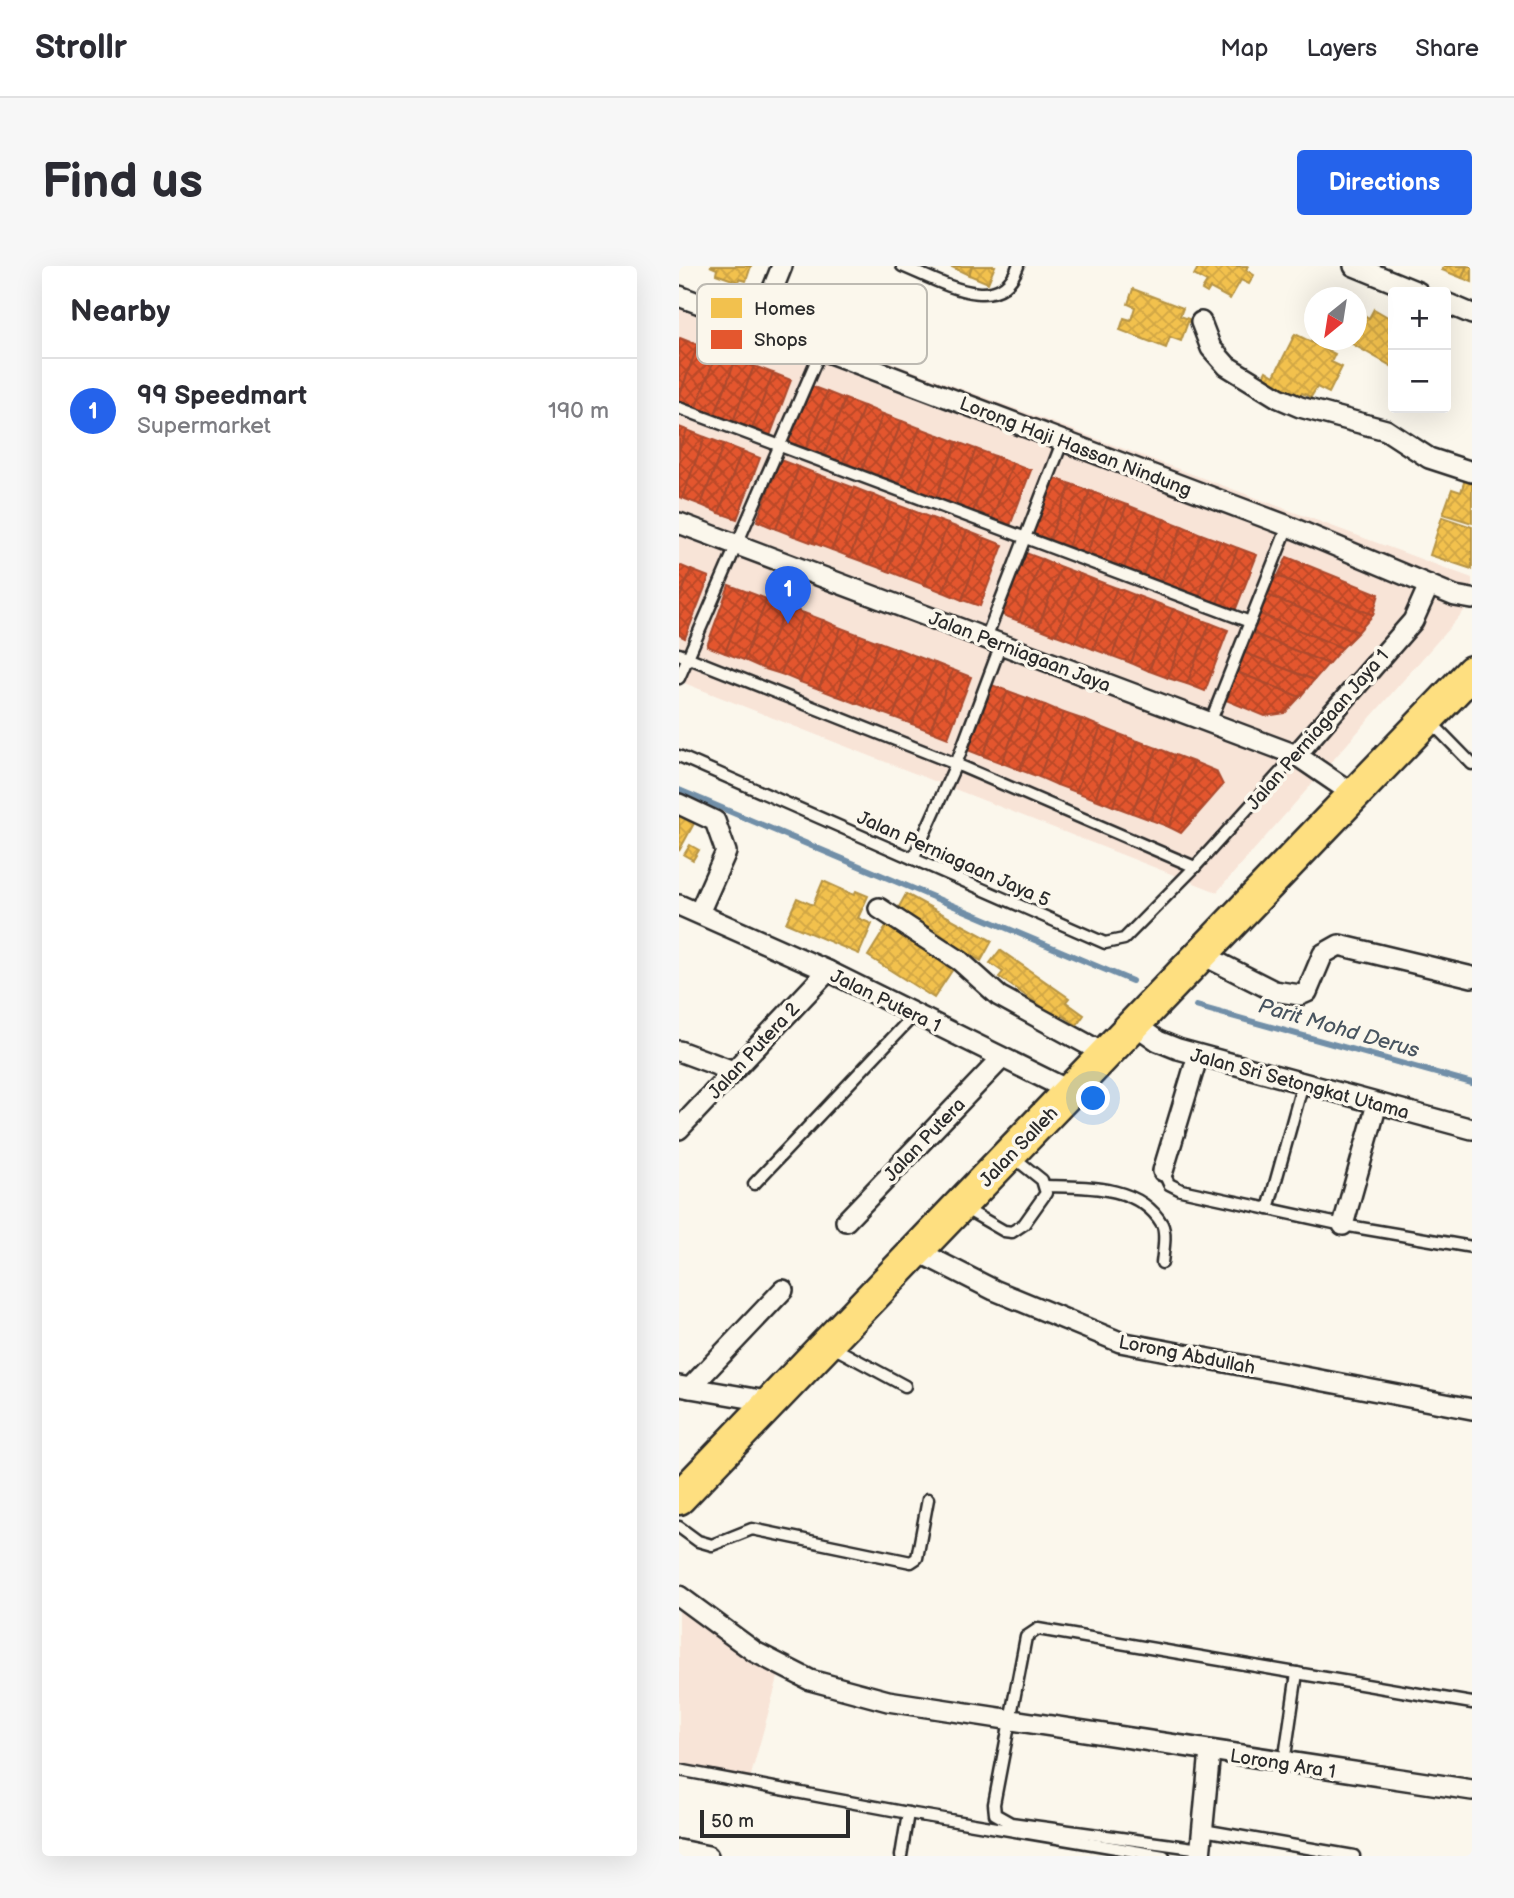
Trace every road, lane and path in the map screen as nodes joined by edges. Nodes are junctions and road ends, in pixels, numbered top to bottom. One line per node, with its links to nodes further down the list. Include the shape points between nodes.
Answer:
1 (782, 266): 5 (street)
2 (902, 266): 3 (lane, via 990,295 1004,289)
3 (1018, 266)
4 (1354, 266): 6 (street)
5 (775, 284)
6 (1406, 287)
7 (679, 296): 8 (street, Lorong Haji Hassan Nindung)
8 (697, 303)
9 (1451, 305): 10 (street)
10 (1472, 314)
11 (1201, 322): 17 (street, via 1211,348 1227,366 1279,398 1386,430 1429,458)
12 (815, 364): 16 (lane)
13 (859, 364): 15 (street, Lorong Haji Hassan Nindung)
14 (679, 408): 16 (lane)
15 (1063, 440): 19 (street, Lorong Haji Hassan Nindung); 20 (lane)
16 (781, 446): 20 (lane); 21 (lane)
17 (1472, 472)
18 (679, 523): 21 (street, Jalan Perniagaan Jaya)
19 (1288, 526): 22 (street, Lorong Haji Hassan Nindung); 24 (lane)
20 (1027, 538): 24 (lane); 25 (lane)
21 (736, 544): 25 (street, Jalan Perniagaan Jaya); 27 (lane)
22 (1429, 585): 23 (street, Lorong Haji Hassan Nindung); 32 (street, Jalan Perniagaan Jaya 1, via 1413,621)
23 (1472, 599)
24 (1250, 622): 31 (lane)
25 (994, 641): 31 (street, Jalan Perniagaan Jaya); 34 (lane)
26 (679, 654): 27 (lane)
27 (690, 659): 29 (lane); 34 (lane)
28 (1472, 672): 30 (main road, Jalan Salleh)
29 (679, 678)
30 (1427, 718): 35 (lane); 36 (main road, Jalan Salleh)
31 (1210, 723): 32 (street, Jalan Perniagaan Jaya)
32 (1296, 755): 36 (street, Jalan Perniagaan Jaya); 39 (lane, Jalan Perniagaan Jaya 1)
33 (679, 756): 38 (lane, Jalan Perniagaan Jaya 5)
34 (956, 764): 38 (lane); 39 (lane)
35 (1472, 764)
36 (1353, 794): 43 (main road, Jalan Salleh)
37 (679, 804): 42 (street, via 715,821 726,852)
38 (913, 859): 39 (lane, Jalan Perniagaan Jaya 5, via 1105,943 1124,939)
39 (1195, 867)
40 (679, 905): 42 (street, Jalan Putera 1)
41 (880, 908): 49 (street, via 960,961 999,996)
42 (699, 913): 44 (street, Jalan Putera 1)
43 (1201, 954): 45 (street, via 1286,994 1307,992 1323,954 1339,945); 47 (main road, Jalan Salleh)
44 (828, 971): 46 (street, Jalan Putera 1); 52 (street, Jalan Putera 2)
45 (1472, 977)
46 (915, 1014): 51 (street, Jalan Putera 1); 60 (lane)
47 (1134, 1024): 49 (main road, Jalan Salleh); 50 (street, Jalan Sri Setongkat Utama, via 1158,1041)
48 (679, 1051): 52 (street)
49 (1105, 1054): 54 (main road, Jalan Salleh)
50 (1198, 1055): 53 (street, Jalan Sri Setongkat Utama); 59 (street)
51 (1002, 1058): 54 (street, Jalan Putera 1); 64 (street, Jalan Putera)
52 (733, 1071): 56 (street, Jalan Putera 2)
53 (1303, 1083): 55 (street, Jalan Sri Setongkat Utama); 63 (lane)
54 (1070, 1091): 58 (main road, Jalan Salleh)
55 (1377, 1104): 57 (street, Jalan Sri Setongkat Utama); 65 (street)
56 (679, 1129)
57 (1472, 1129)
58 (1009, 1154): 61 (lane); 62 (main road, Jalan Salleh)
59 (1163, 1171): 63 (lane, via 1169,1184 1181,1191)
60 (754, 1184)
61 (1045, 1186): 62 (lane, via 1044,1199 1012,1232); 68 (lane, via 1091,1187 1132,1198 1162,1224)
62 (960, 1206): 67 (main road, Jalan Salleh)
63 (1268, 1209): 65 (lane)
64 (846, 1221)
65 (1343, 1225): 66 (lane)
66 (1472, 1247)
67 (917, 1251): 70 (main road, Jalan Salleh); 74 (street, Lorong Abdullah, via 994,1290 1120,1342)
68 (1162, 1263)
69 (783, 1290): 72 (street)
70 (827, 1344): 71 (lane); 73 (main road, Jalan Salleh)
71 (905, 1386)
72 (684, 1387): 73 (street)
73 (772, 1402): 75 (main road, Jalan Salleh)
74 (1472, 1409)
75 (679, 1498)
76 (928, 1499): 77 (lane, via 917,1558 911,1562 752,1529 712,1545)
77 (679, 1527)
78 (679, 1596): 81 (street, Lorong Ara 1, via 755,1652 810,1680 888,1701)
79 (1297, 1673): 80 (lane); 81 (lane, via 1038,1629 1025,1637); 83 (lane)
80 (1472, 1703)
81 (1012, 1722): 82 (street, Lorong Ara 1); 87 (lane, via 994,1804 1001,1820)
82 (1210, 1751): 83 (street, Lorong Ara 1); 87 (street)
83 (1284, 1764): 85 (street, Lorong Ara 1)
84 (679, 1770): 86 (lane)
85 (1472, 1790)
86 (908, 1813): 90 (lane); 91 (lane)
87 (1201, 1845): 92 (lane)
88 (679, 1850): 89 (street)
89 (708, 1856)
90 (901, 1856)
91 (1164, 1856)
92 (1354, 1856)

